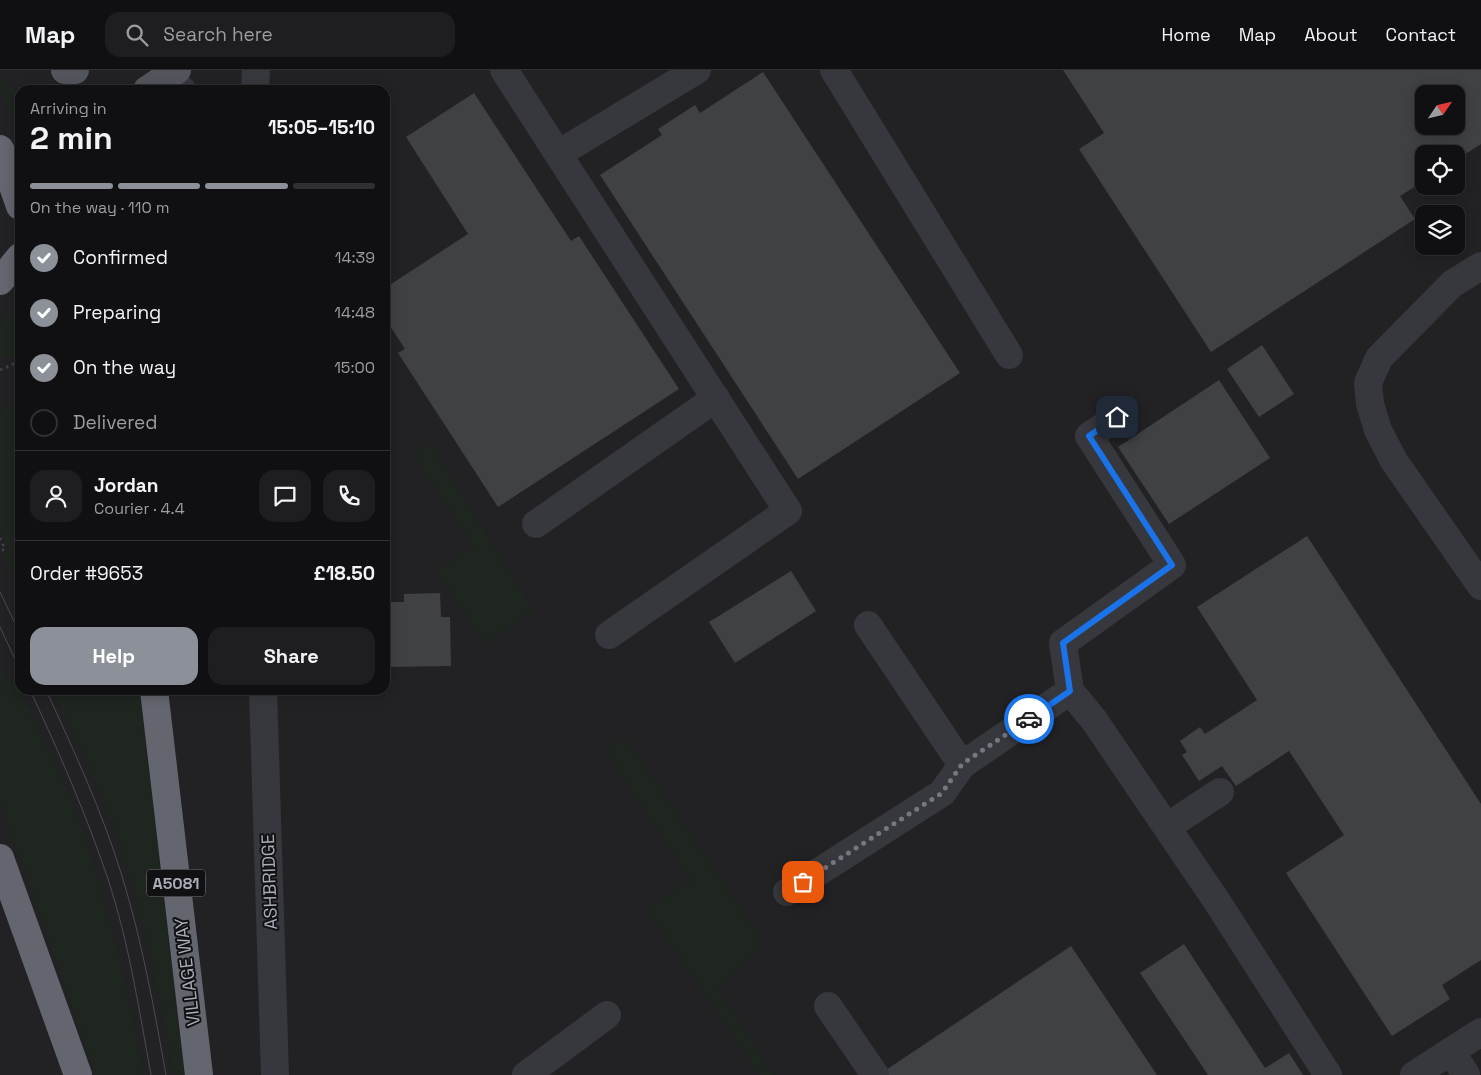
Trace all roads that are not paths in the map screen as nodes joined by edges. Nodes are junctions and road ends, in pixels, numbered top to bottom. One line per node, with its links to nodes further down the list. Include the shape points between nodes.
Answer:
1 (65, 70): 2 (main road)
2 (75, 70)
3 (256, 70): 7 (street)
4 (504, 70): 9 (street)
5 (697, 70): 9 (street)
6 (834, 70): 14 (street)
7 (255, 85)
8 (0, 149): 10 (highway)
9 (558, 154): 15 (street)
10 (15, 192)
11 (15, 263): 13 (highway)
12 (1481, 266): 18 (street, via 1452,284 1379,358 1368,382 1370,404 1378,430 1394,461)
13 (0, 281)
14 (1009, 354)
15 (716, 398): 17 (street); 20 (street, via 788,511)
16 (1117, 417): 21 (street, via 1089,436 1172,565 1063,643)
17 (536, 524)
18 (1481, 586)
19 (868, 626): 24 (street)
20 (609, 635)
21 (1070, 691): 24 (street); 26 (street, via 1094,720)
22 (155, 695): 34 (highway, VILLAGE WAY / A5081)
23 (263, 695): 35 (street, ASHBRIDGE)
24 (962, 764): 28 (street, via 942,793)
25 (1220, 792): 26 (street)
26 (1167, 828): 38 (street)
27 (0, 858): 33 (highway)
28 (787, 892)
29 (828, 1006): 37 (street)
30 (607, 1015): 36 (street)
31 (1481, 1032): 32 (street)
32 (1450, 1051): 39 (street); 40 (street)
33 (78, 1075)
34 (199, 1075)
35 (275, 1075)
36 (526, 1075)
37 (875, 1075)
38 (1328, 1075)
39 (1414, 1075)
40 (1466, 1075)

